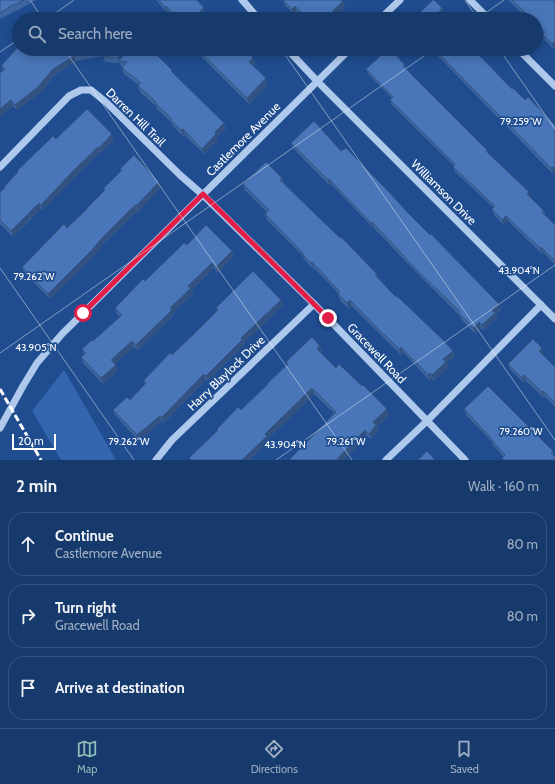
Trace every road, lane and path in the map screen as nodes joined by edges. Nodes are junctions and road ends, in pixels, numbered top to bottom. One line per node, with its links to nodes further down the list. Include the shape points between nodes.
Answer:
1 (242, 0): 4 (street)
2 (400, 0): 5 (street)
3 (470, 0): 6 (street)
4 (253, 12)
5 (387, 12)
6 (482, 12)
7 (294, 56): 10 (street, Williamson Drive)
8 (343, 56): 10 (street, Castlemore Avenue)
9 (525, 56): 11 (street)
10 (317, 81): 13 (street, Castlemore Avenue); 15 (street, Williamson Drive)
11 (555, 86)
12 (0, 167): 13 (street, Darren Hill Trail, via 69,96 82,90 91,90)
13 (203, 194): 14 (street, Gracewell Road); 18 (street, Castlemore Avenue, via 42,357)
14 (314, 304): 17 (street, Gracewell Road); 19 (street, Harry Blaylock Drive, via 172,440)
15 (541, 305): 16 (street, Williamson Drive); 17 (street)
16 (555, 318)
17 (427, 421): 20 (street); 21 (street, Gracewell Road)
18 (0, 428)
19 (156, 460)
20 (386, 460)
21 (465, 460)

